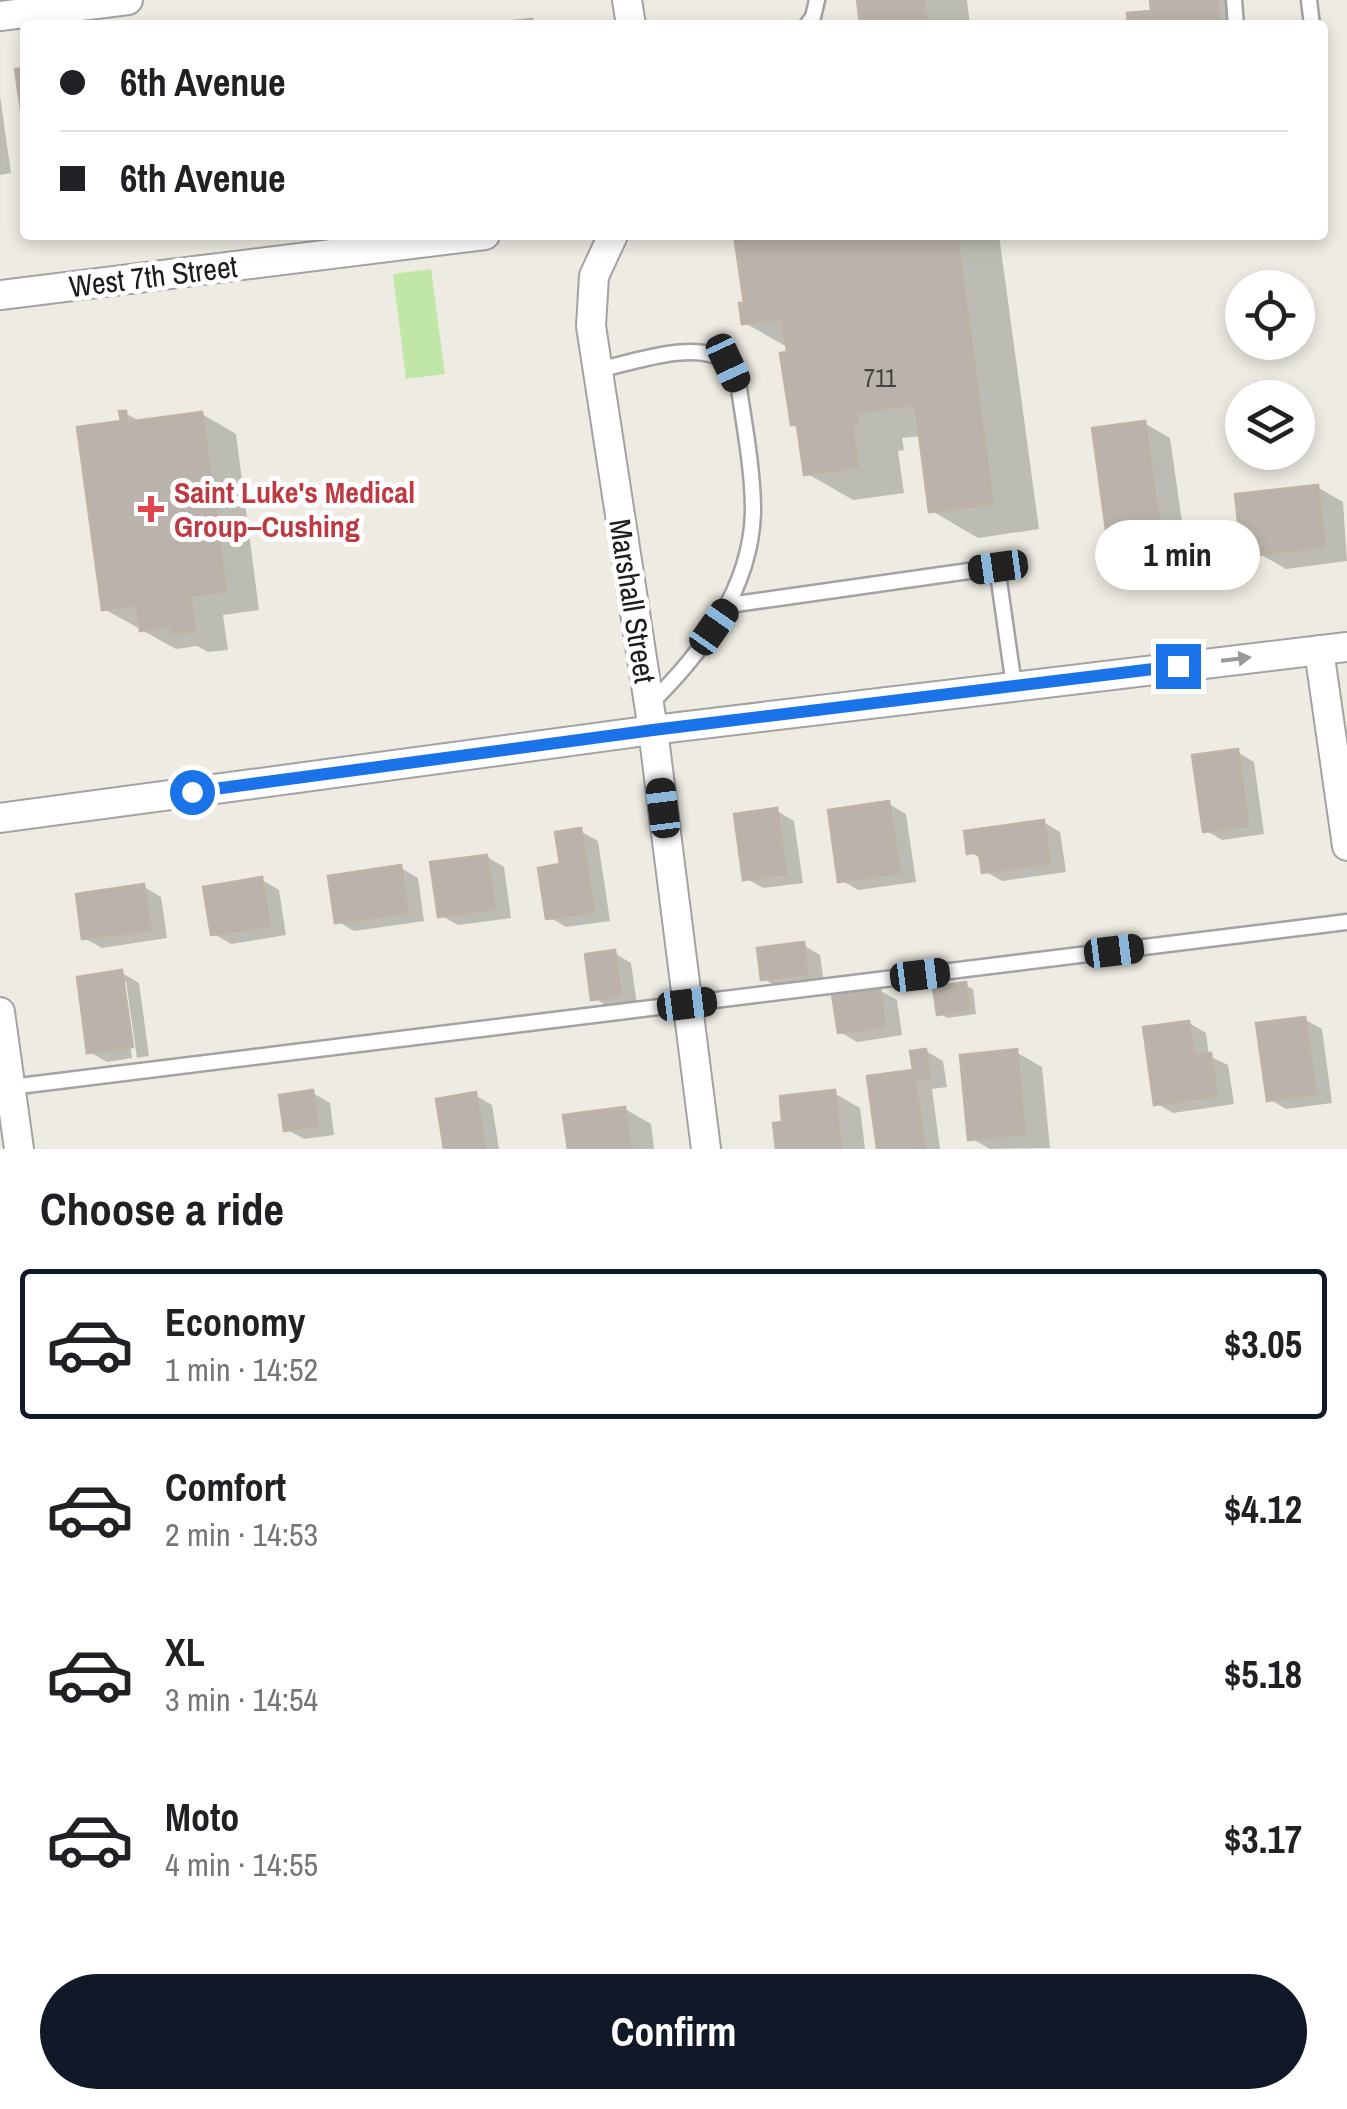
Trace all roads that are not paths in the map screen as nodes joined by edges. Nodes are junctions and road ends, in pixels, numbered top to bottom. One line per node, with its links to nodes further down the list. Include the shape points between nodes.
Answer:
1 (128, 0): 2 (street)
2 (16, 9)
3 (444, 240): 5 (street, West 7th Street)
4 (611, 240): 6 (street, Marshall Street, via 594,276)
5 (0, 294)
6 (598, 370): 7 (lane, via 679,352 728,363 738,382 753,512 748,555); 10 (street, Marshall Street)
7 (729, 605): 9 (lane, via 998,567); 10 (lane)
8 (1333, 648): 9 (street, one-way to 8); 12 (street)
9 (1014, 686): 10 (street)
10 (651, 717): 11 (street); 14 (street, Marshall Street)
11 (0, 818)
12 (1347, 846)
13 (1347, 922): 14 (lane)
14 (687, 1004): 16 (lane); 18 (street, Marshall Street)
15 (0, 1012): 16 (street)
16 (7, 1084): 17 (street)
17 (20, 1149)
18 (706, 1149)

